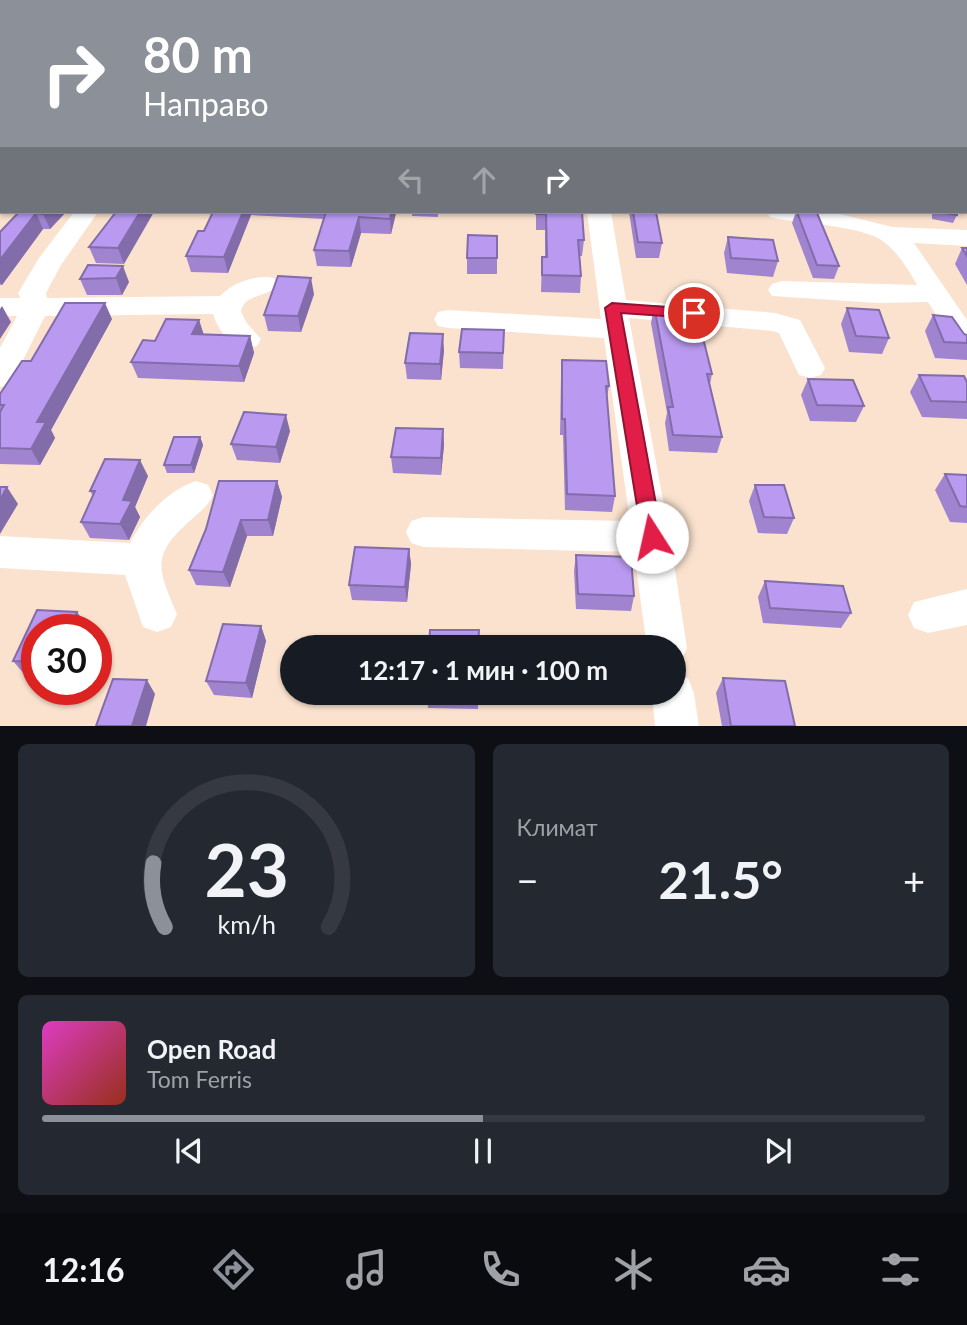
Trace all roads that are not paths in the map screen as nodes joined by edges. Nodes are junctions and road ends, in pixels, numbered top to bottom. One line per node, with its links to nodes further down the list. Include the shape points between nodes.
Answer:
1 (85, 214): 10 (street, via 32,293)
2 (599, 214): 12 (street)
3 (794, 214): 4 (street, via 846,221)
4 (891, 234): 5 (street); 8 (street, via 911,254)
5 (967, 238)
6 (265, 284): 9 (street)
7 (782, 290): 8 (street)
8 (935, 293): 15 (street)
9 (226, 305): 10 (street); 14 (street, via 229,323)
10 (36, 306): 11 (street); 17 (street)
11 (0, 307)
12 (614, 318): 13 (street); 16 (street, via 775,322 790,327); 20 (street)
13 (448, 319)
14 (247, 339)
15 (967, 342)
16 (810, 368)
17 (0, 376)
18 (196, 495): 22 (street, via 173,512)
19 (424, 532): 20 (street)
20 (652, 537): 26 (street)
21 (0, 552): 22 (street)
22 (142, 560): 24 (street)
23 (967, 607): 25 (street)
24 (157, 614)
25 (929, 615)
26 (665, 635)
27 (674, 705): 28 (street)
28 (677, 726)

